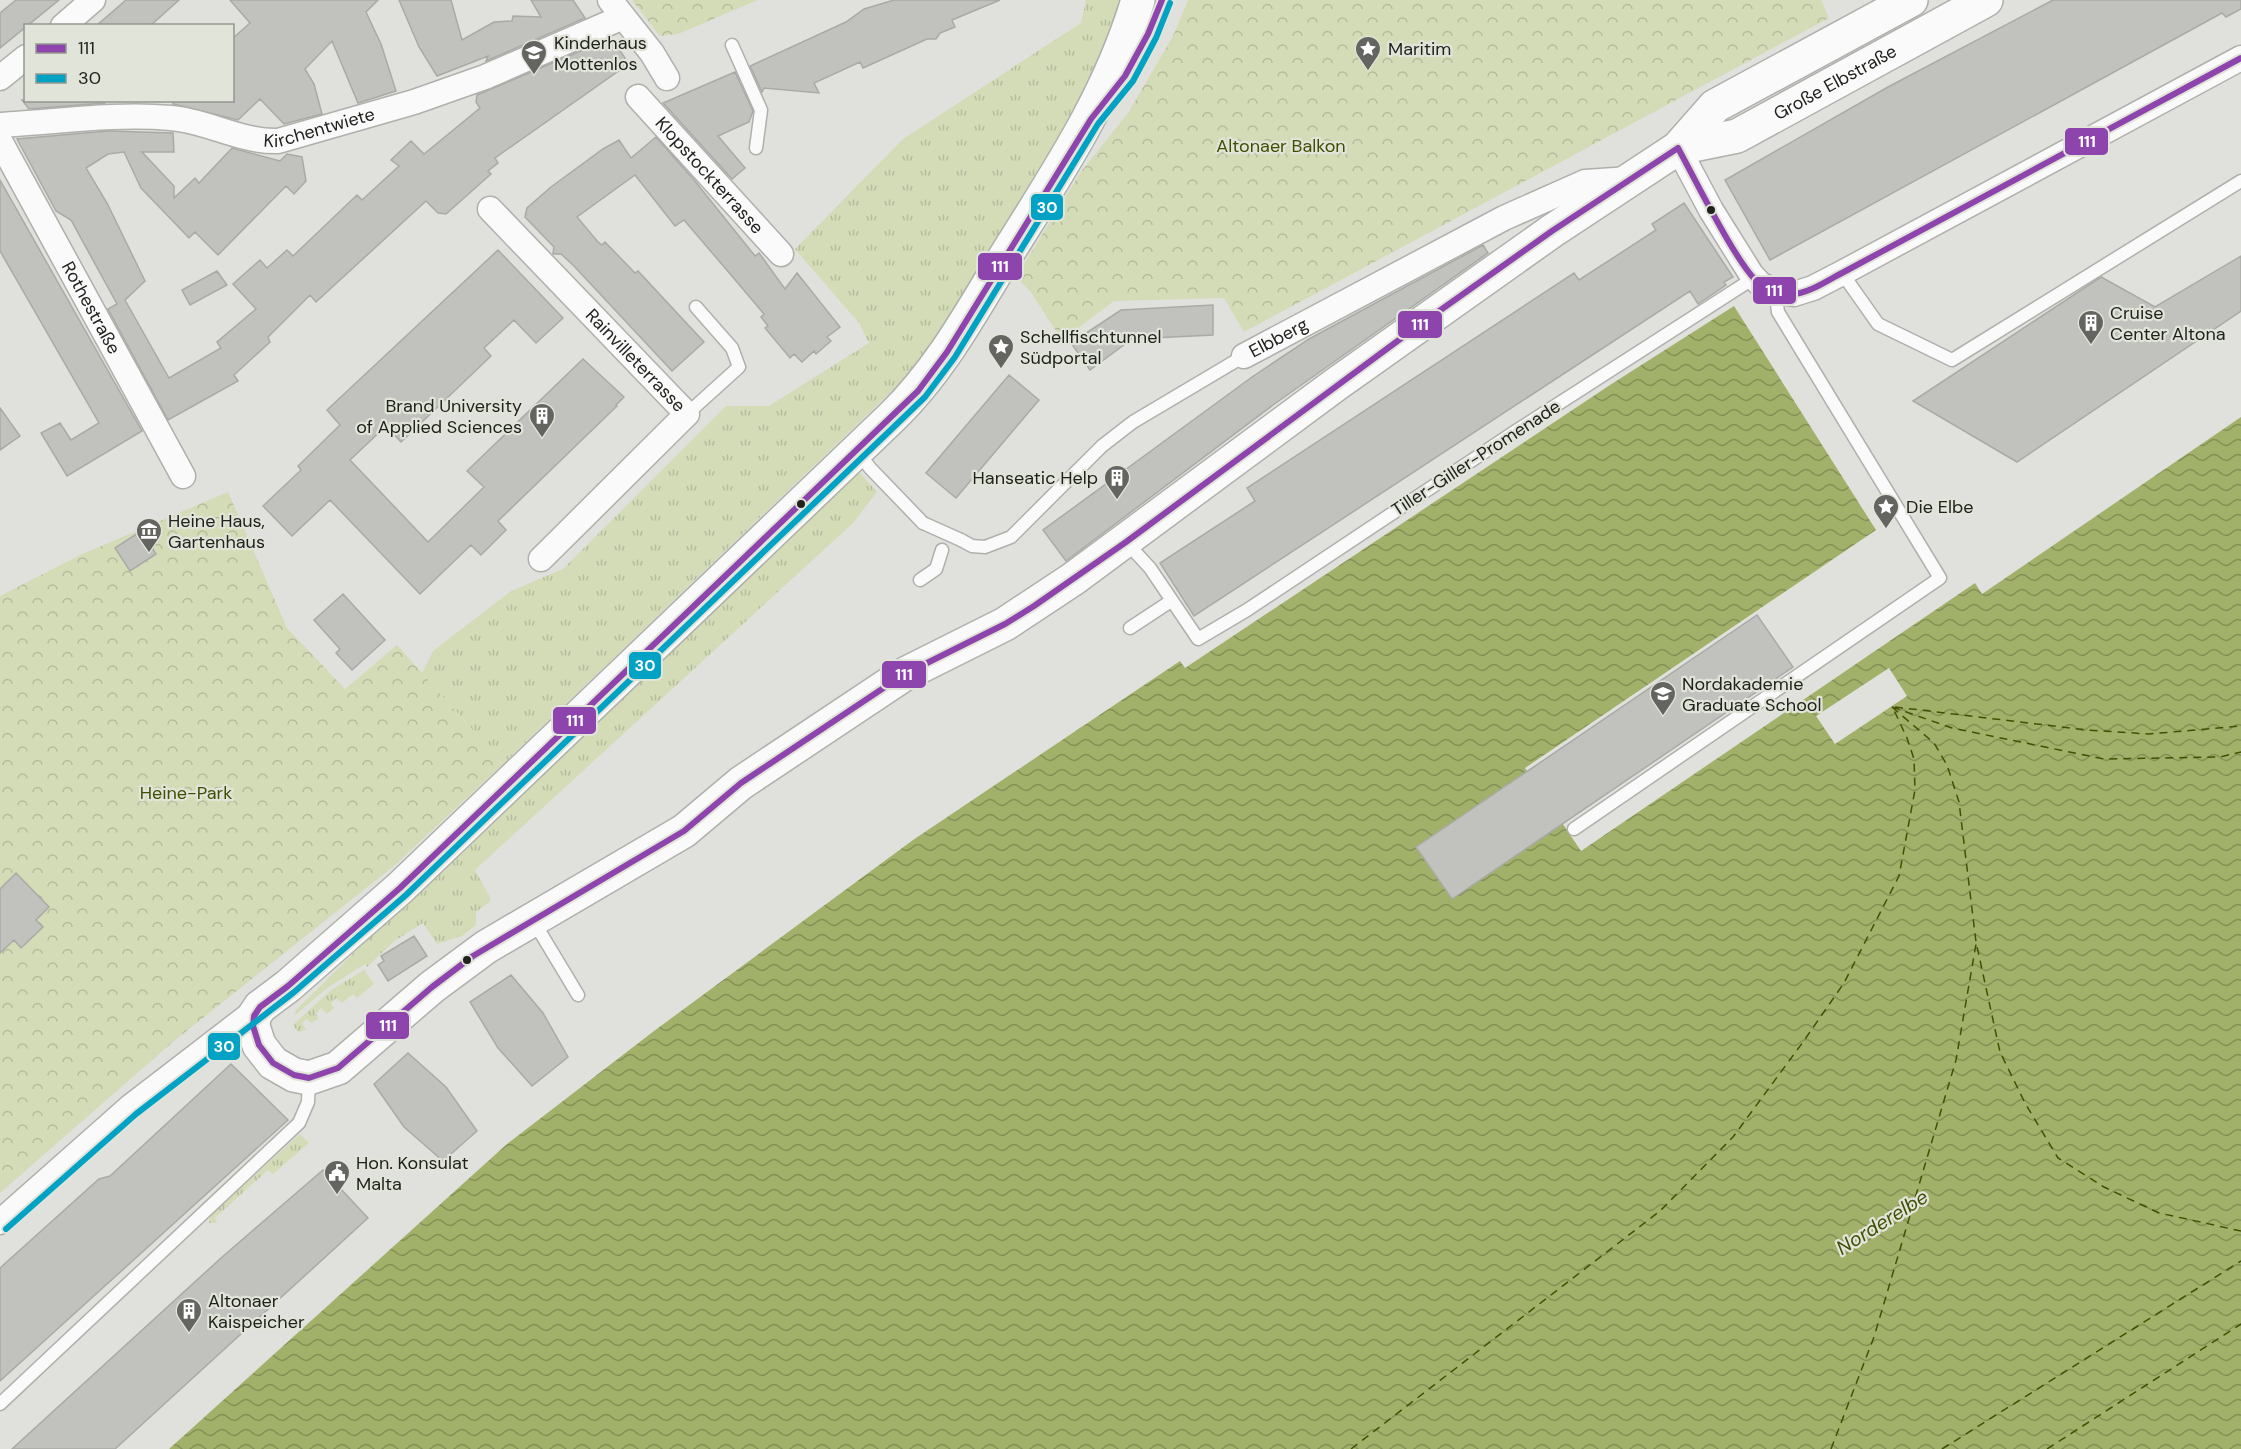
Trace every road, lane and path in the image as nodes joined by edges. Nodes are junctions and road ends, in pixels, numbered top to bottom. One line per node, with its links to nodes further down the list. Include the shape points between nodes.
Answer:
1 (93, 0): 7 (street)
2 (1138, 0): 14 (street, via 1128,35)
3 (1162, 0): 14 (street, via 1125,76)
4 (1911, 0): 18 (street, Große Elbstraße, via 1715,106)
5 (1986, 0): 18 (street, Große Elbstraße, via 1737,136)
6 (616, 8): 12 (street); 15 (street, Kirchentwiete, via 485,77 278,141 258,141 173,118)
7 (65, 24)
8 (732, 45): 17 (lane, via 761,110)
9 (2241, 58): 23 (street)
10 (24, 59): 11 (street)
11 (0, 78)
12 (667, 78)
13 (638, 97): 22 (street, Klopstockterrasse)
14 (1091, 119): 29 (street, via 933,372)
15 (0, 125)
16 (0, 141): 30 (street, Rothestraße)
17 (756, 148)
18 (1678, 148): 19 (street, Große Elbstraße); 24 (street)
19 (1630, 179): 27 (street, Elbberg, via 1585,182 1504,218); 31 (street, Große Elbstraße, via 1335,385)
20 (2241, 181): 23 (lane, via 1952,360 1878,324)
21 (490, 209): 28 (street, Rainvilleterrasse)
22 (781, 254)
23 (1842, 273): 25 (street, via 1803,292)
24 (1754, 278): 25 (street); 35 (lane, Tiller-Giller-Promenade, via 1198,639)
25 (1775, 291): 37 (lane, via 1778,312 1940,578)
26 (696, 307): 28 (lane, via 732,348 738,367)
27 (1244, 356): 29 (lane, Elbberg, bridge, via 1132,422 1102,446 1011,537 985,547 972,546 923,522)
28 (687, 414): 33 (street, Rainvilleterrasse)
29 (863, 459): 40 (street, via 400,888)
30 (183, 476)
31 (1126, 542): 35 (lane, via 1150,568); 38 (street, Große Elbstraße, via 1005,624 894,681 741,783 674,838)
32 (942, 550): 34 (lane, via 936,569)
33 (541, 559)
34 (920, 580)
35 (1171, 601): 36 (lane)
36 (1130, 628)
37 (1574, 829)
38 (532, 919): 39 (lane); 41 (street, Große Elbstraße, via 457,967 338,1068)
39 (578, 995)
40 (260, 1007): 41 (street, via 253,1026 262,1051 280,1068); 42 (street, via 130,1107)
41 (309, 1077): 43 (lane, via 308,1102 299,1123)
42 (0, 1222)
43 (0, 1404)

